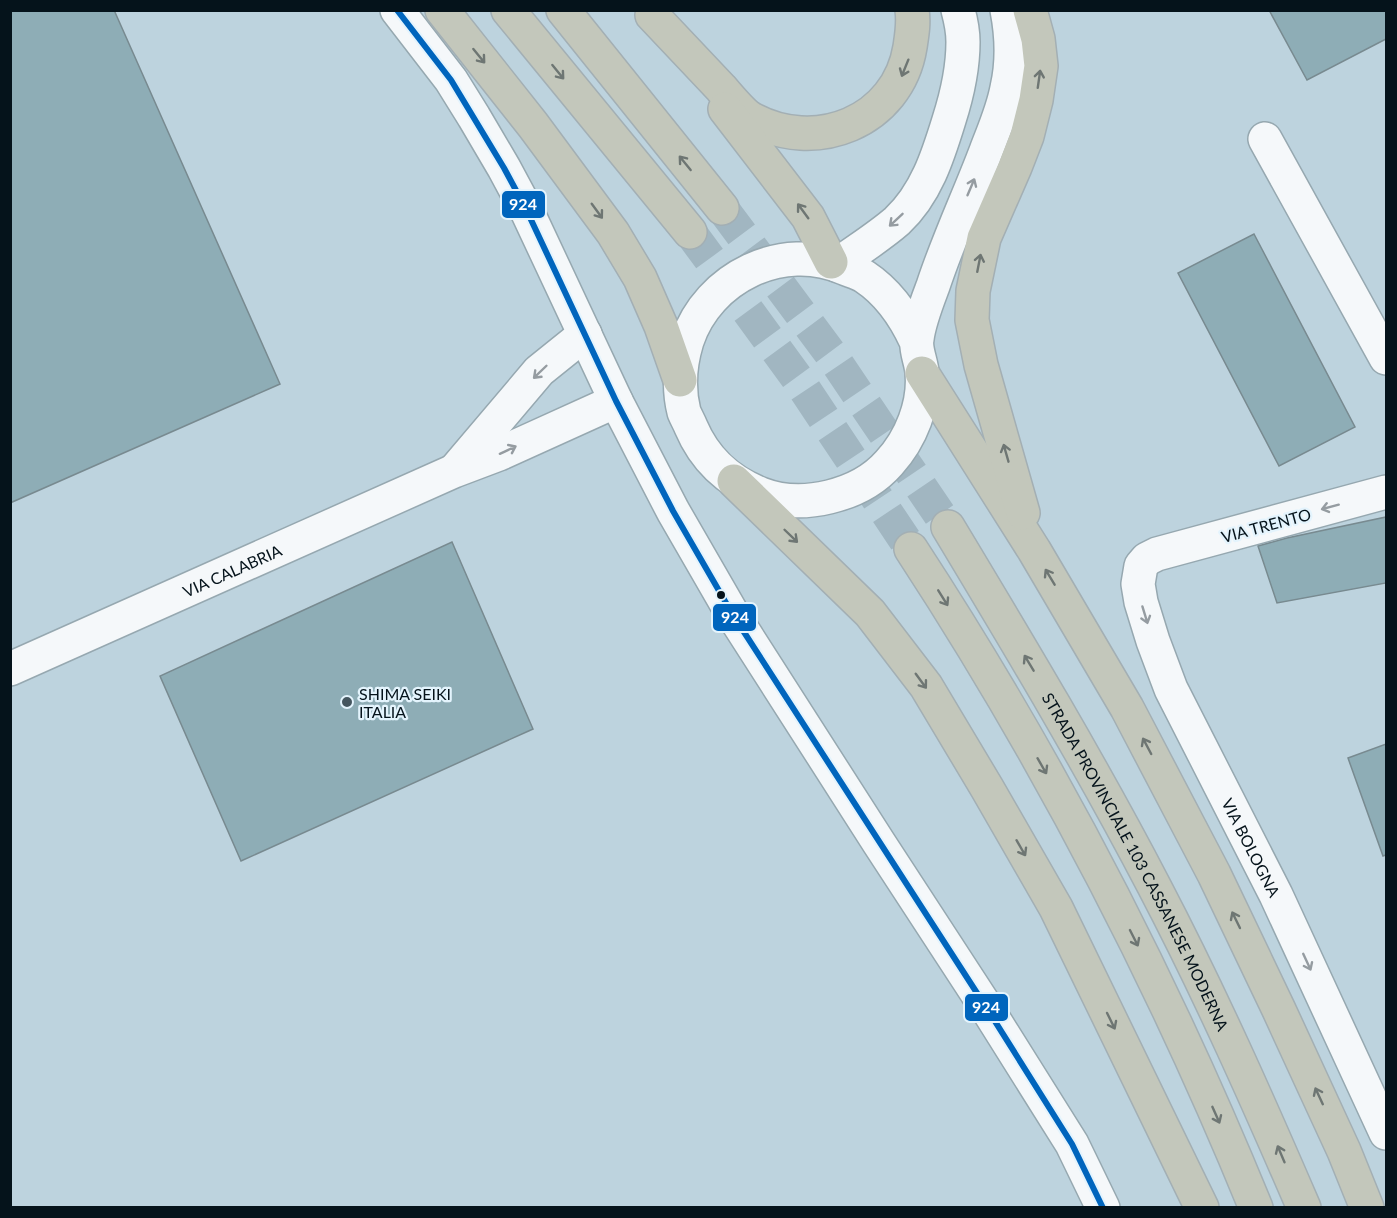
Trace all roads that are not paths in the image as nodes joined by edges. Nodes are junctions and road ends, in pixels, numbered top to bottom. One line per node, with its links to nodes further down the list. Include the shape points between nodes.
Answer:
1 (397, 10): 14 (street, via 451,80 498,158)
2 (442, 10): 18 (highway, one-way to 18, via 613,233 640,278)
3 (508, 10): 12 (highway, one-way to 12)
4 (562, 10): 11 (highway, one-way to 4)
5 (912, 10): 9 (highway, one-way to 9, via 914,23 908,58 891,94 858,121 831,131 810,133 775,129 748,117)
6 (958, 10): 13 (street, one-way to 13, via 962,62 933,169 896,221)
7 (1007, 10): 15 (street, one-way to 7, via 941,261 1007,89 1011,56)
8 (1030, 10): 25 (highway, one-way to 8, via 981,365 972,320 973,291 984,238 1016,167 1036,100 1041,66)
9 (650, 13): 13 (highway, one-way to 9, via 808,217)
10 (1265, 139): 16 (street)
11 (722, 208)
12 (690, 232)
13 (834, 264): 15 (street, via 863,276 888,296); 18 (street, via 813,259 782,260 761,265 732,280 708,302 691,328)
14 (585, 334): 19 (street); 20 (street, VIA CALABRIA, one-way to 20, via 539,371)
15 (916, 341): 17 (street)
16 (1386, 358)
17 (922, 372): 21 (street, via 920,406 908,437 889,464 862,485 831,498 797,501 764,495); 25 (highway)
18 (680, 380): 21 (street, via 684,412 697,442)
19 (616, 401): 20 (street, VIA CALABRIA, one-way to 19); 29 (street, via 733,615 986,1006 1072,1144)
20 (454, 471): 27 (street, VIA CALABRIA)
21 (734, 481): 30 (highway, one-way to 30, via 870,613 926,686 1056,908)
22 (1386, 492): 26 (street, VIA TRENTO, one-way to 26, via 1156,554)
23 (948, 526): 32 (highway, STRADA PROVINCIALE 103 CASSANESE MODERNA, one-way to 23, via 1154,886 1071,734)
24 (911, 549): 31 (highway, one-way to 31, via 994,681 1111,892 1157,984)
25 (1034, 550): 33 (highway, one-way to 25, via 1214,874 1127,708)
26 (1147, 560): 28 (street, VIA BOLOGNA, one-way to 28, via 1139,573 1141,602 1171,689 1276,896)
27 (10, 669)
28 (1382, 1122)
29 (1103, 1208)
30 (1202, 1208)
31 (1256, 1208)
32 (1304, 1208)
33 (1367, 1208)

